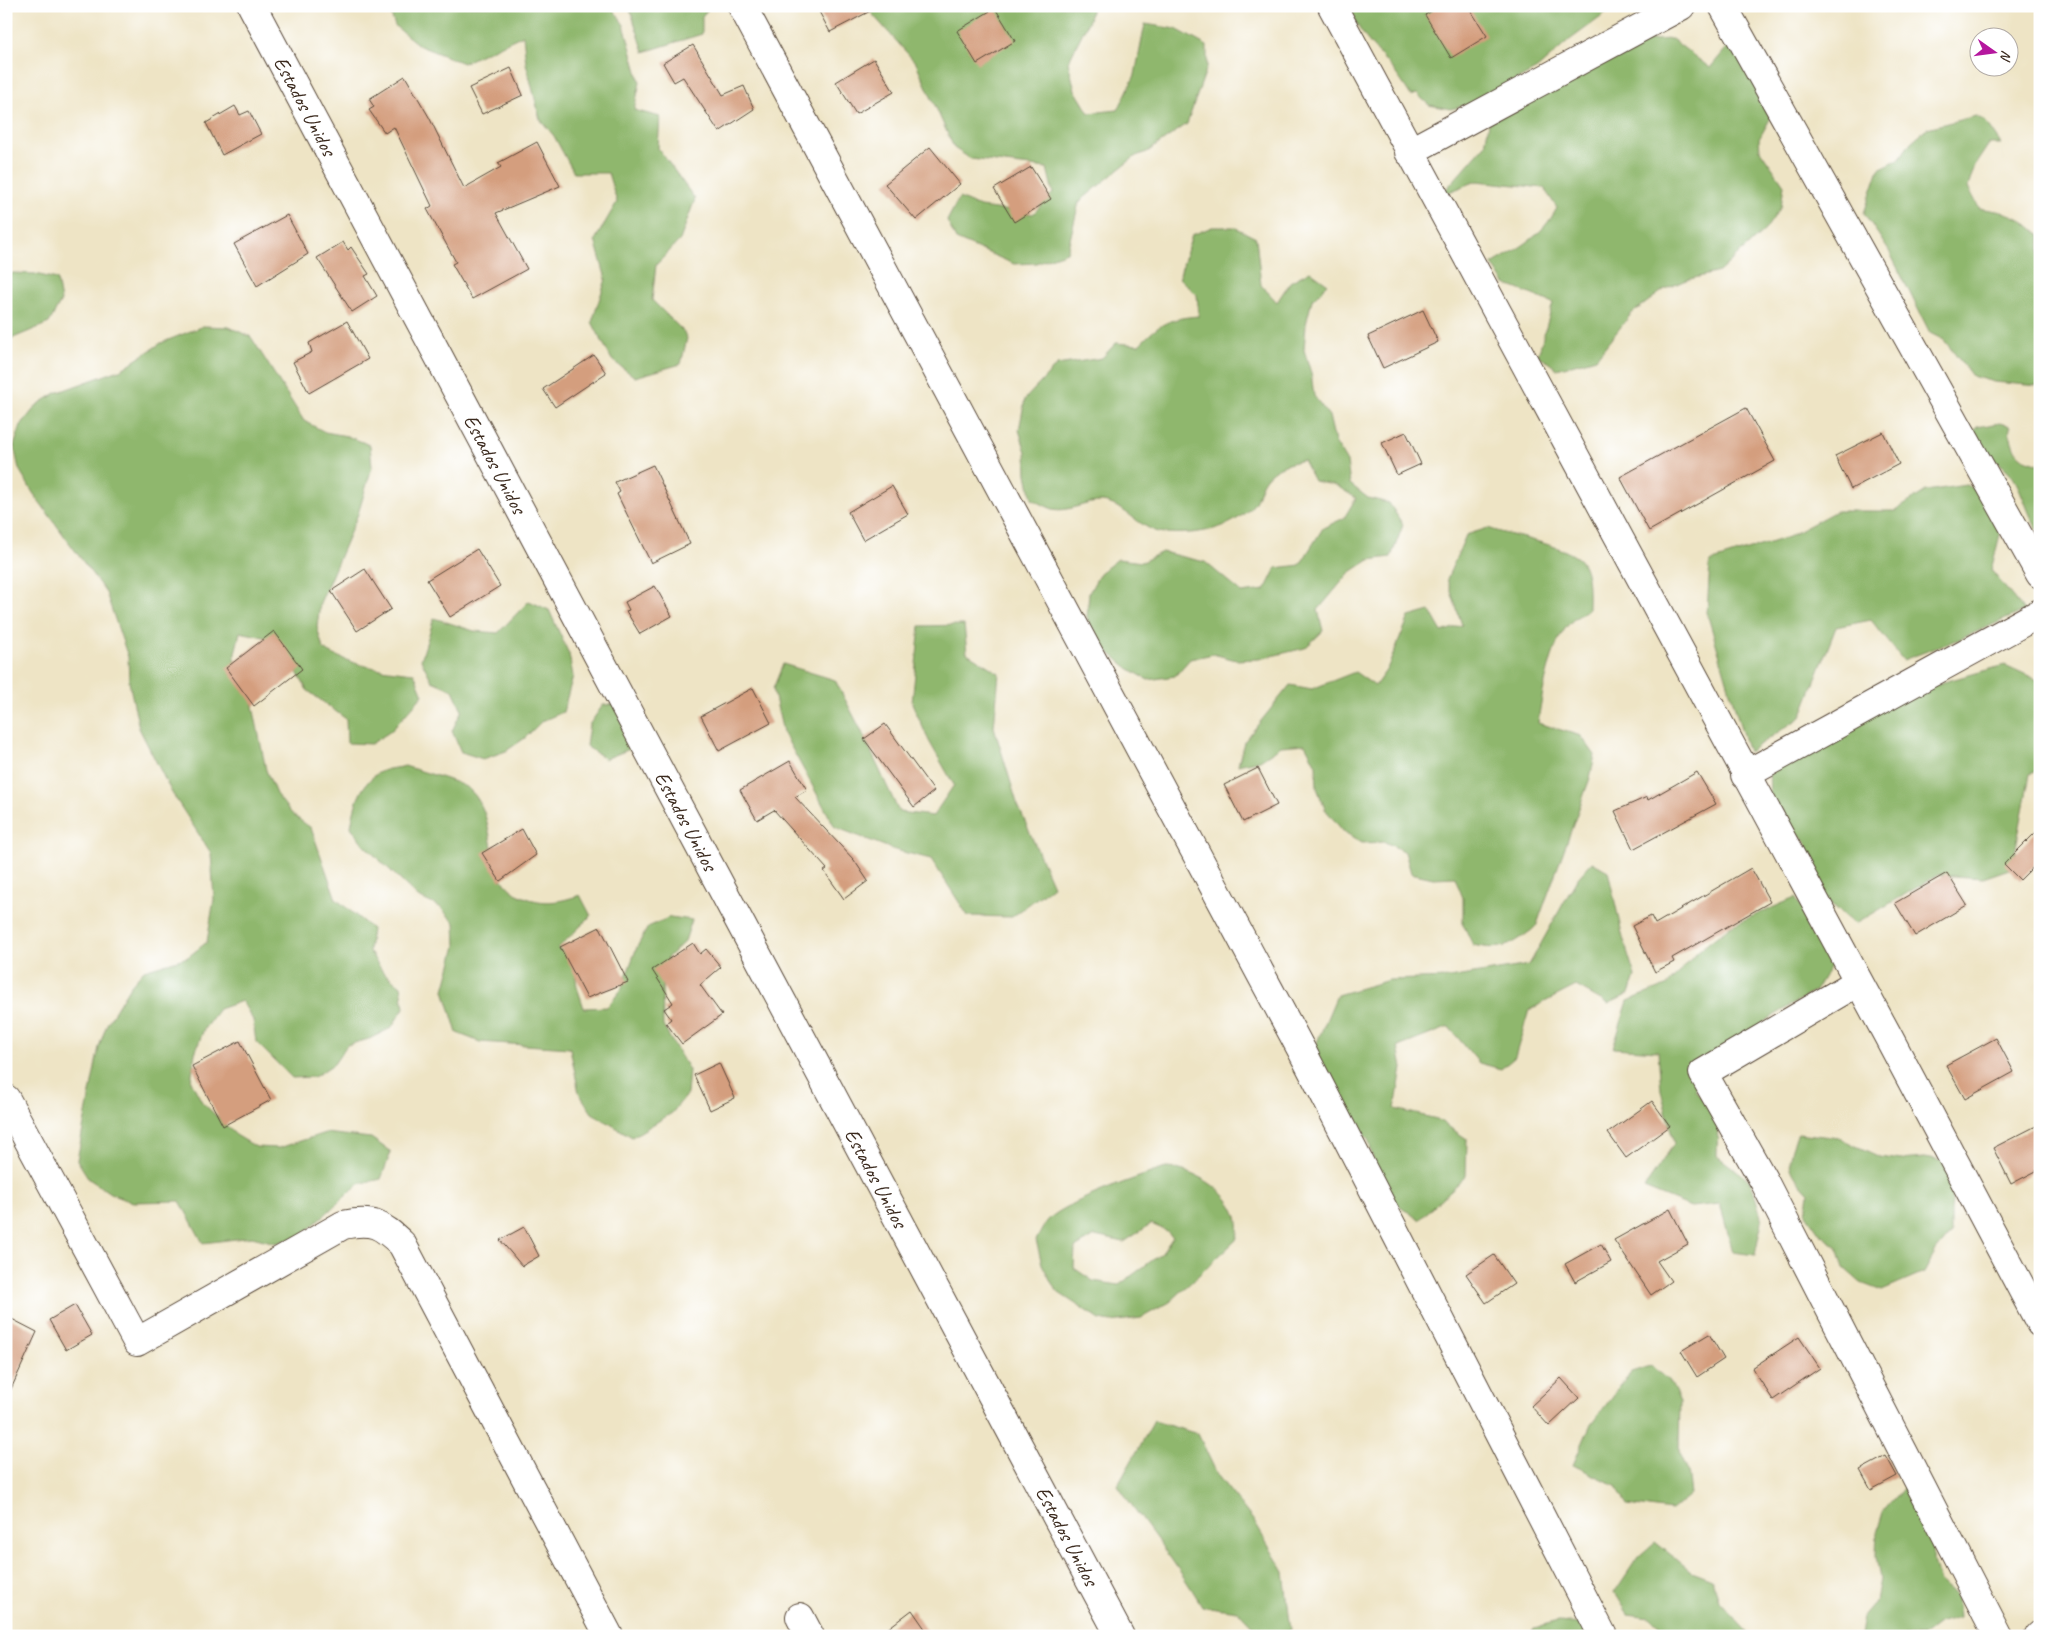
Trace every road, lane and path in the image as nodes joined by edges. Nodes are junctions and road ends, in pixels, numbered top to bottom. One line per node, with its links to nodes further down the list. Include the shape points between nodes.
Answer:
1 (252, 6): 14 (street, Estados Unidos)
2 (742, 6): 15 (street, via 1302,1051)
3 (1332, 6): 6 (street)
4 (1681, 6): 6 (street)
5 (1723, 6): 7 (street)
6 (1409, 152): 9 (street)
7 (2040, 574)
8 (2040, 612): 9 (street)
9 (1744, 775): 10 (street)
10 (1858, 982): 12 (street); 16 (street, via 1703,1073 1764,1181)
11 (6, 1099): 13 (street, via 137,1342 344,1225 360,1222 383,1227 402,1244)
12 (2040, 1323)
13 (609, 1636)
14 (1120, 1636)
15 (1602, 1636)
16 (1998, 1636)

